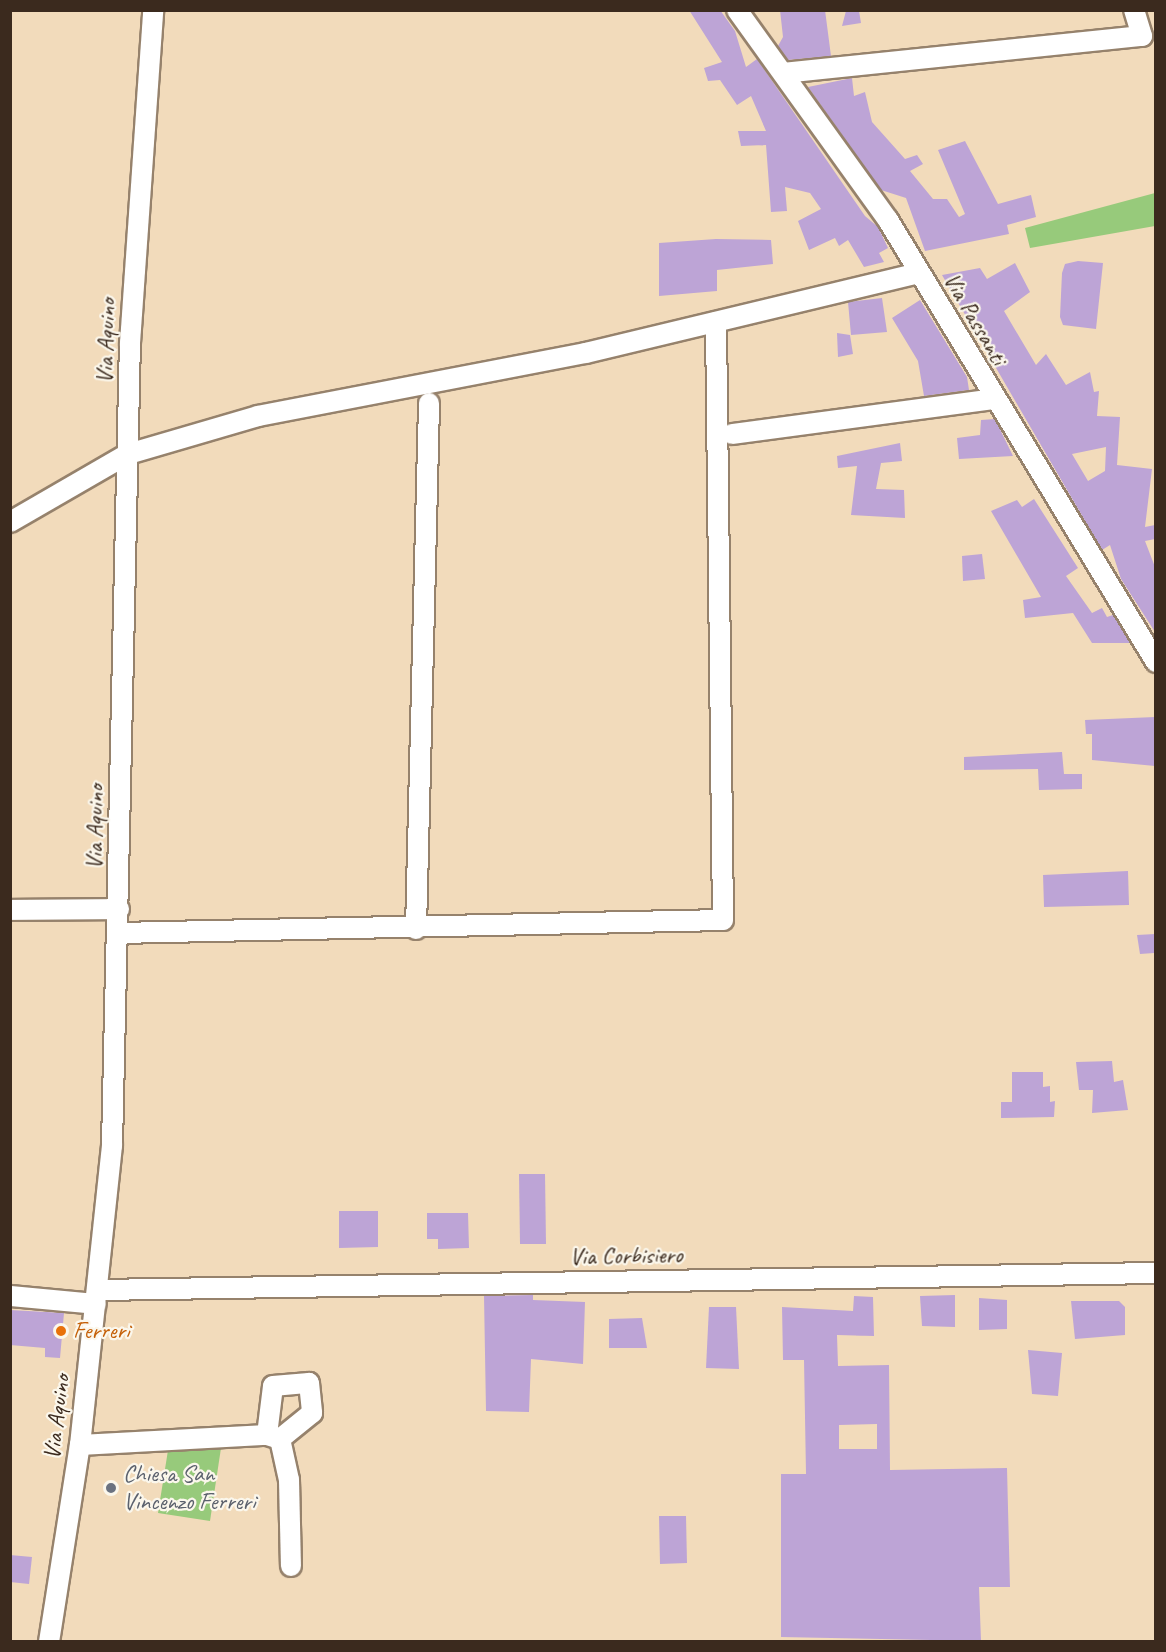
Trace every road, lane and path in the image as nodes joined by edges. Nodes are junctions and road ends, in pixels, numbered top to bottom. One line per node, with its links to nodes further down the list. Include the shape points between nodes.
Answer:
1 (153, 10): 11 (street, Via Aquino, via 130,343)
2 (737, 10): 5 (street, Via Passanti)
3 (1134, 10): 4 (street)
4 (1149, 36): 5 (street)
5 (783, 73): 6 (street, Via Passanti)
6 (919, 273): 7 (street); 8 (street, Via Passanti)
7 (716, 322): 11 (street, via 586,353 258,416); 17 (street, via 723,920)
8 (993, 399): 10 (street); 13 (street, Via Passanti)
9 (429, 403): 17 (street)
10 (732, 434)
11 (128, 454): 12 (street); 15 (street, Via Aquino)
12 (10, 522)
13 (1150, 639): 14 (street, Via Passanti)
14 (1155, 662)
15 (119, 909): 16 (street); 18 (street, Via Aquino)
16 (10, 910)
17 (416, 929): 18 (street)
18 (118, 933): 21 (street, Via Aquino, via 112,1146)
19 (1155, 1273): 21 (street, Via Corbisiero)
20 (10, 1296): 21 (street, Via Corbisiero)
21 (97, 1297): 22 (street, Via Aquino)
22 (80, 1444): 23 (street, via 274,1437 289,1480); 24 (street, Via Aquino)
23 (291, 1566)
24 (49, 1641)

